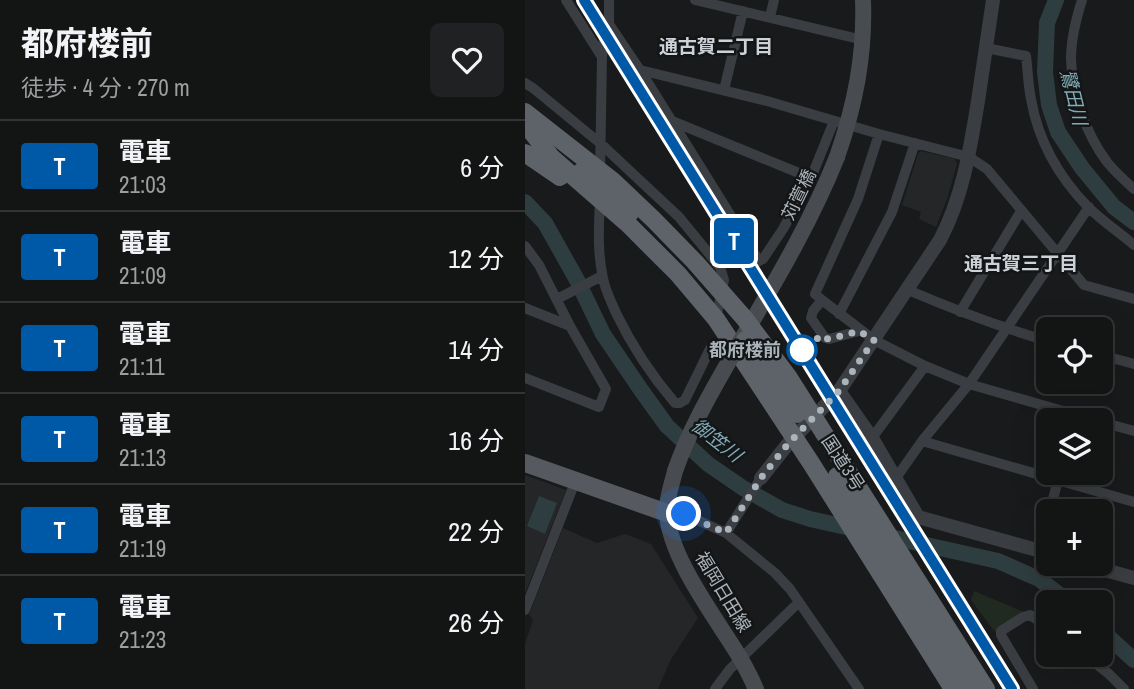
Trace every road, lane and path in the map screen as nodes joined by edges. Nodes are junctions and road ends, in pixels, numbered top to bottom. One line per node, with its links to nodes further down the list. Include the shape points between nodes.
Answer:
1 (566, 0): 13 (street)
2 (609, 0): 10 (street)
3 (695, 0): 8 (street)
4 (774, 0): 9 (street)
5 (863, 0): 11 (main road)
6 (993, 0): 12 (street)
7 (1082, 0): 27 (street, via 1071,58 1074,83 1094,142)
8 (743, 11): 9 (street); 16 (street)
9 (770, 17): 11 (street)
10 (610, 24): 13 (street); 14 (street)
11 (863, 40): 19 (main road, via 856,91)
12 (986, 48): 25 (street); 29 (street, via 1026,56 1031,101 1042,138 1064,178)
13 (602, 57): 23 (street)
14 (641, 70): 16 (street); 18 (street)
15 (525, 83): 23 (street)
16 (724, 90): 19 (street)
17 (525, 112): 88 (highway, 国道3号, bridge, via 654,219 744,319 789,378)
18 (672, 121): 26 (street); 26 (street, via 759,261)
19 (841, 123): 21 (street); 26 (street); 64 (main road, 苅萱橋, bridge, via 837,157 823,193 692,428)
20 (525, 125): 28 (highway, via 559,166); 87 (highway, 国道3号, bridge, via 649,231 740,333 785,395)
21 (879, 134): 22 (street); 40 (street, via 858,199 815,294)
22 (915, 143): 25 (street); 43 (street, via 892,212)
23 (601, 144): 28 (street); 44 (street, via 679,218 720,267 724,280)
24 (525, 153): 28 (highway)
25 (969, 157): 30 (street, via 987,169); 37 (street, via 950,222)
26 (811, 178)
27 (1134, 189)
28 (600, 203): 36 (street); 44 (highway, via 628,223); 61 (highway, via 689,297)
29 (1089, 207): 31 (street); 33 (street)
30 (1021, 211): 33 (street); 42 (street)
31 (1134, 244)
32 (525, 246): 35 (street)
33 (1057, 254): 39 (street, via 1084,285); 46 (street)
34 (525, 259): 35 (street)
35 (539, 265): 38 (street)
36 (600, 278): 38 (street); 50 (street, via 625,332 675,402 685,400)
37 (908, 290): 42 (street); 49 (street)
38 (560, 297): 45 (street)
39 (1134, 299)
40 (822, 300): 43 (street); 47 (street, via 811,318 825,338)
41 (525, 308): 45 (street)
42 (960, 312): 46 (street)
43 (839, 314): 47 (street)
44 (716, 319): 61 (highway)
45 (570, 326): 54 (street, via 606,389 599,407)
46 (1006, 329): 48 (street); 55 (street)
47 (859, 331): 49 (street)
48 (1036, 338)
49 (874, 340): 53 (street); 56 (street)
50 (710, 349)
51 (1113, 358): 52 (street)
52 (1134, 364)
53 (925, 366): 55 (street); 60 (street)
54 (525, 377)
55 (969, 384): 57 (street); 62 (street)
56 (839, 391): 60 (street); 61 (street)
57 (1044, 408)
58 (1113, 425): 59 (street)
59 (1134, 431)
60 (872, 438): 67 (street)
61 (790, 441): 66 (street); 74 (highway)
62 (922, 441): 65 (street); 67 (street)
63 (525, 464): 68 (main road)
64 (675, 471): 71 (main road, 福岡日田線)
65 (1036, 471)
66 (761, 478): 72 (street)
67 (897, 478): 73 (street, via 918,517)
68 (575, 482): 71 (main road); 78 (street)
69 (1083, 485): 70 (street)
70 (1134, 502)
71 (667, 513): 72 (street, via 684,514); 80 (main road, 福岡日田線, via 690,578)
72 (726, 533): 77 (street, via 775,573)
73 (1036, 550)
74 (872, 570): 85 (highway); 86 (highway)
75 (1113, 572): 76 (street)
76 (1134, 578)
77 (799, 602): 80 (street); 84 (street)
78 (525, 610)
79 (1036, 619): 89 (street, via 1030,615 1001,631)
80 (741, 658): 82 (street); 83 (main road, 福岡日田線)
81 (1100, 667): 90 (street)
82 (715, 689)
83 (756, 689)
84 (859, 689)
85 (941, 689)
86 (953, 689)
87 (971, 689)
88 (986, 689)
89 (1033, 689)
90 (1124, 689)

